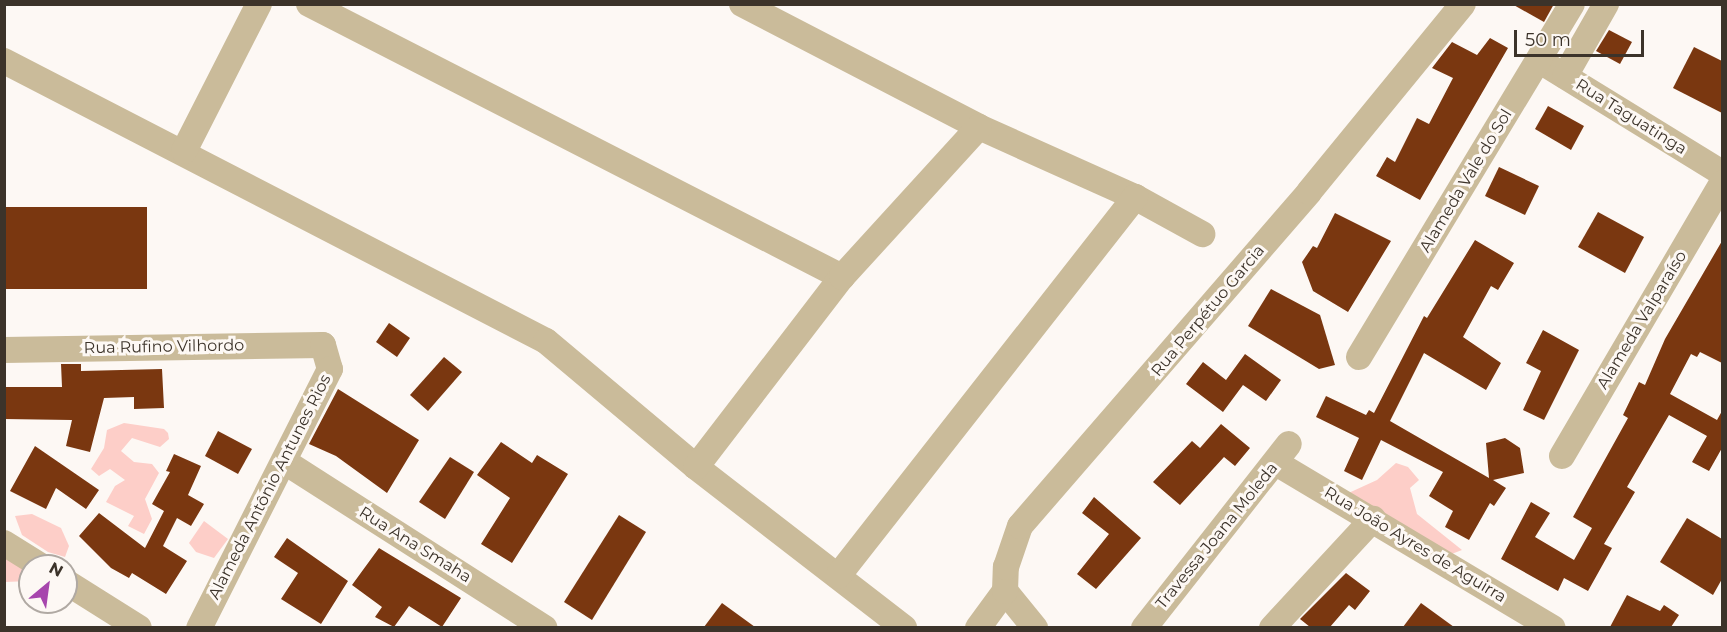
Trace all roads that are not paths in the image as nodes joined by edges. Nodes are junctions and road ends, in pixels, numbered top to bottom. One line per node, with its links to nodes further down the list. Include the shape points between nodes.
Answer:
1 (259, 4): 11 (street)
2 (309, 4): 16 (street)
3 (742, 4): 10 (street)
4 (1463, 4): 29 (street, Rua Perpétuo Garcia, via 1239,274 1020,526 1006,567)
5 (1572, 4): 8 (street, Alameda Vale do Sol)
6 (1606, 4): 9 (street)
7 (4, 61): 11 (street)
8 (1540, 61): 9 (street, Rua Taguatinga); 19 (street, Alameda Vale do Sol)
9 (1565, 76): 12 (street, Rua Taguatinga)
10 (980, 127): 14 (street); 16 (street)
11 (183, 150): 23 (street, via 546,340)
12 (1722, 173)
13 (1722, 183): 21 (street, Alameda Valparaíso)
14 (1136, 197): 15 (street); 27 (street)
15 (1202, 234)
16 (842, 277): 23 (street)
17 (324, 345): 18 (street, Rua Rufino Vilhordo); 22 (street, Alameda Antônio Antunes Rios, via 330,369)
18 (4, 350)
19 (1359, 357)
20 (1282, 453): 24 (street, Rua João Ayres de Aguirra); 36 (street, Travessa Joana Moleda)
21 (1562, 456)
22 (285, 462): 31 (street, Alameda Antônio Antunes Rios); 32 (street, Rua Ana Smaha)
23 (696, 467): 27 (street)
24 (1373, 519): 37 (street); 38 (street, Rua João Ayres de Aguirra)
25 (4, 543): 26 (street)
26 (22, 554)
27 (838, 576): 33 (street)
28 (78, 589): 30 (street)
29 (1005, 591): 34 (street); 35 (street)
30 (139, 627)
31 (199, 627)
32 (545, 627)
33 (904, 627)
34 (978, 627)
35 (1035, 627)
36 (1144, 627)
37 (1272, 627)
38 (1553, 627)

